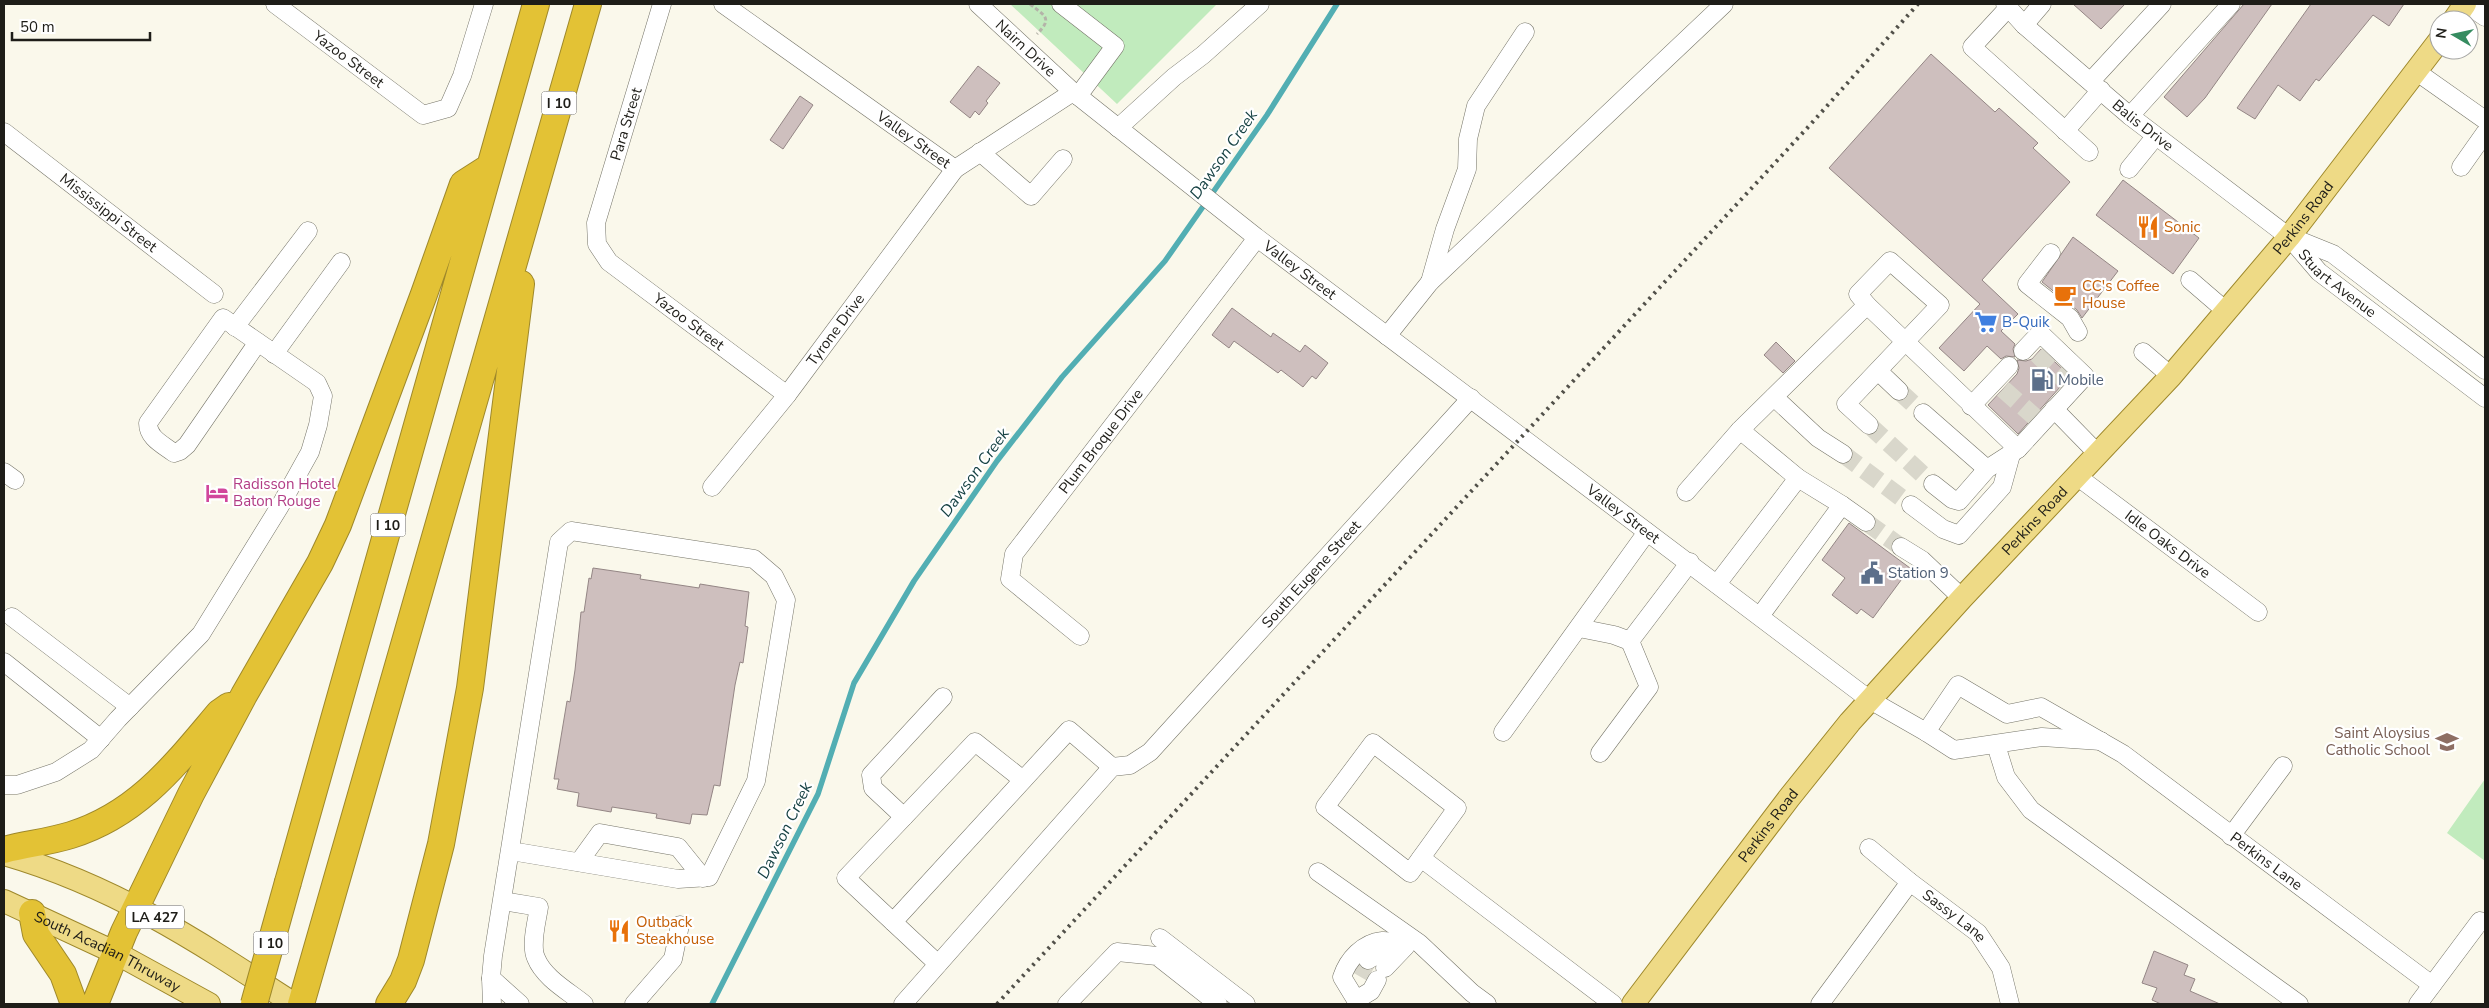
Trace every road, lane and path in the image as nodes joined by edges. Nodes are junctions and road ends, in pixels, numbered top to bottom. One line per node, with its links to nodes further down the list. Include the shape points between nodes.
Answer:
1 (275, 4): 2 (street, Yazoo Street, via 423,115 448,108 462,76)
2 (484, 4)
3 (536, 4): 36 (highway, I 10)
4 (588, 4): 39 (highway, I 10)
5 (662, 4): 43 (street, Para Street, via 596,223)
6 (723, 4): 37 (street, Valley Street)
7 (978, 4): 24 (street, Nairn Drive)
8 (1030, 4): 20 (path, via 1046,20)
9 (1061, 4): 24 (street, via 1115,46)
10 (1260, 4): 27 (street)
11 (1724, 4): 47 (street)
12 (2042, 4): 18 (street)
13 (2162, 4): 23 (street)
14 (2231, 4): 25 (street)
15 (2466, 4): 17 (street)
16 (2007, 5): 18 (street, Balis Drive); 28 (street, via 1972,47)
17 (2485, 18)
18 (2024, 25): 23 (street, Balis Drive)
19 (1525, 32): 47 (street, via 1476,106 1468,139 1467,169 1445,228)
20 (1037, 34)
21 (2429, 55): 22 (main road, Perkins Road)
22 (2417, 72): 26 (street); 41 (main road, Perkins Road)
23 (2096, 86): 25 (street, Balis Drive); 28 (street)
24 (1075, 94): 27 (street, Valley Street); 32 (street, Valley Street)
25 (2130, 116): 31 (street, Balis Drive)
26 (2485, 120)
27 (1118, 128): 42 (street, Valley Street)
28 (2066, 131): 33 (street)
29 (4, 132): 48 (street, Mississippi Street)
30 (2485, 133): 35 (street)
31 (2156, 137): 38 (street); 41 (street, Balis Drive)
32 (980, 152): 34 (street, via 1031,196); 37 (street, Valley Street)
33 (2089, 152)
34 (1063, 159)
35 (2460, 166)
36 (488, 168): 97 (highway, via 463,184 338,525 320,563); 142 (highway, I 10, bridge)
37 (955, 169): 64 (street, Tyrone Drive)
38 (2130, 169)
39 (531, 202): 137 (highway, via 470,688 441,844); 144 (highway, I 10)
40 (308, 231): 51 (street)
41 (2289, 237): 50 (main road, Perkins Road); 60 (street, Stuart Avenue, via 2333,254); 67 (street, Stuart Avenue, via 2319,272)
42 (1257, 238): 53 (street, Valley Street); 94 (street, Plum Broque Drive, via 1014,554 1010,579)
43 (597, 244): 64 (street, Yazoo Street, via 609,262)
44 (2051, 253): 52 (street, via 2027,284 2070,318)
45 (341, 262): 58 (street)
46 (2190, 280): 50 (street)
47 (1430, 282): 53 (street)
48 (214, 294)
49 (1868, 305): 55 (street); 55 (street, via 1858,294 1890,261 1940,304); 65 (street)
50 (2226, 311): 62 (main road, Perkins Road)
51 (235, 326): 54 (street); 54 (street, via 223,318 148,423 148,431 153,438 174,452 180,452)
52 (2078, 332)
53 (1387, 336): 66 (street, Valley Street)
54 (258, 342): 58 (street)
55 (1906, 343): 61 (street); 68 (street)
56 (2029, 350): 69 (street, via 2040,333 2085,376 2071,386)
57 (2143, 352): 62 (street)
58 (274, 354): 100 (street, via 317,383 323,396 310,452 201,634)
59 (2009, 366): 68 (street, via 1999,385)
60 (2485, 370)
61 (1878, 371): 63 (street); 71 (street, via 1846,404)
62 (2171, 376): 75 (main road, Perkins Road)
63 (1899, 391)
64 (787, 395): 80 (street, Tyrone Drive)
65 (1774, 397): 72 (street); 74 (street, via 1818,438)
66 (1471, 398): 85 (street, Valley Street); 108 (street, South Eugene Street, via 1150,752 1130,765)
67 (2485, 398)
68 (1971, 406): 73 (street)
69 (2054, 409): 73 (street, via 2039,420); 75 (street)
70 (1923, 413): 76 (street)
71 (1869, 425)
72 (1740, 430): 78 (street); 81 (street)
73 (2015, 450): 76 (street); 83 (street, via 2002,487 1959,535 1943,529)
74 (1842, 454)
75 (2098, 454): 77 (main road, Perkins Road)
76 (1987, 469): 79 (street, via 1959,500 1952,499)
77 (2078, 477): 89 (main road, Perkins Road); 90 (street, Idle Oaks Drive)
78 (1798, 478): 82 (street); 88 (street)
79 (1934, 484)
80 (712, 487)
81 (1686, 492)
82 (1842, 505): 84 (street); 91 (street)
83 (1911, 505)
84 (1866, 522)
85 (1647, 532): 87 (street, Valley Street); 93 (street)
86 (1901, 547): 89 (street, via 1922,560)
87 (1690, 562): 88 (street, Valley Street); 95 (street)
88 (1717, 584): 91 (street, Valley Street)
89 (1962, 598): 99 (main road, Perkins Road)
90 (2258, 612)
91 (1760, 616): 99 (street, Valley Street)
92 (12, 618): 100 (street)
93 (1578, 628): 95 (street); 101 (street)
94 (1080, 636)
95 (1630, 641): 106 (street, via 1649,687)
96 (4, 662): 103 (street)
97 (244, 695): 114 (highway, via 219,713 163,779 125,809 71,835); 124 (highway)
98 (943, 697): 111 (street, via 871,775 873,788)
99 (1870, 700): 102 (street, Valley Street); 156 (main road, Perkins Road, via 1789,798)
100 (130, 707): 103 (street)
101 (1503, 732)
102 (1926, 732): 104 (street, Perkins Lane, via 1958,685 2007,714 2041,707); 105 (street, Valley Street, via 1954,750)
103 (101, 739): 110 (street, via 91,750 56,772 16,785)
104 (2101, 740): 105 (street, Valley Street, via 2042,737); 112 (street, Perkins Lane)
105 (1996, 745): 159 (street, via 2006,777 2031,810)
106 (1600, 753)
107 (2283, 766): 112 (street)
108 (1112, 768): 109 (street, via 1069,730); 133 (street)
109 (1023, 780): 111 (street, via 975,742); 127 (street)
110 (4, 785)
111 (904, 817): 127 (street, via 846,878)
112 (2230, 836): 136 (street, Perkins Lane)
113 (1869, 848): 121 (street, Sassy Lane)
114 (4, 850)
115 (511, 851): 118 (street); 120 (street, via 559,542 571,531 754,559 774,576 786,600 756,781 709,878); 123 (street)
116 (4, 854): 124 (main road, LA 427, via 44,866)
117 (1422, 858): 117 (street, via 1410,873 1325,807 1373,743 1457,808); 155 (street)
118 (579, 862): 120 (street, via 678,879); 120 (street, via 600,833 678,847)
119 (1318, 872): 130 (street)
120 (703, 878)
121 (1910, 882): 157 (street); 158 (street, Sassy Lane, via 1978,933 2001,968)
122 (4, 901): 125 (main road, South Acadian Thruway)
123 (502, 901): 135 (street); 148 (street, via 539,907 535,957 549,976)
124 (137, 906): 131 (highway); 143 (main road, LA 427)
125 (32, 913): 131 (main road, South Acadian Thruway); 139 (highway, via 36,934 63,974)
126 (2480, 921): 136 (street)
127 (893, 922): 133 (street)
128 (680, 925): 149 (street, via 673,959)
129 (1160, 938): 153 (street)
130 (1412, 944): 132 (street, via 1381,952); 138 (street, via 1381,974 1371,991); 138 (street, via 1383,940 1363,946 1345,968 1342,977); 154 (street)
131 (116, 953): 140 (highway); 141 (main road, South Acadian Thruway)
132 (1368, 960)
133 (938, 964): 150 (street)
134 (1359, 976): 138 (street, via 1354,990)
135 (492, 978): 146 (street); 147 (street)
136 (2432, 985): 160 (street)
137 (404, 993): 145 (highway)
138 (1359, 1002)
139 (74, 1004)
140 (95, 1004)
141 (209, 1004)
142 (254, 1004)
143 (294, 1004)
144 (302, 1004)
145 (390, 1004)
146 (492, 1004)
147 (520, 1004)
148 (584, 1004)
149 (634, 1004)
150 (903, 1004)
151 (1067, 1004): 152 (street, via 1117,952 1156,956)
152 (1218, 1004)
153 (1246, 1004)
154 (1487, 1004)
155 (1613, 1004)
156 (1633, 1004)
157 (1820, 1004)
158 (2010, 1004)
159 (2299, 1004)
160 (2418, 1004)

